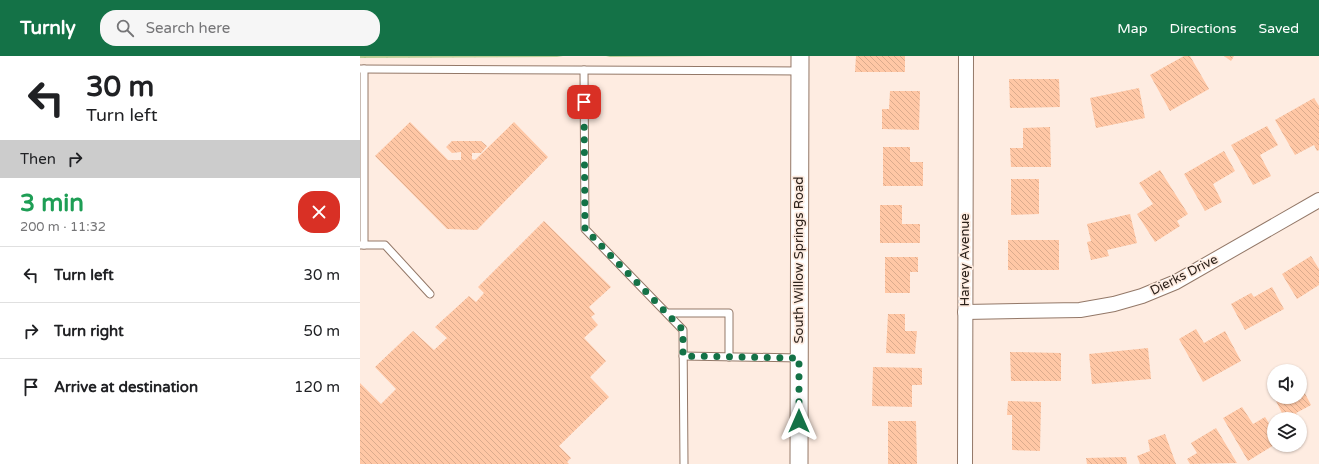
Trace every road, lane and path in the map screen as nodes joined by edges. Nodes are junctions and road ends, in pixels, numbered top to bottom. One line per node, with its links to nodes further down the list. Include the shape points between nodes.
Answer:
1 (966, 56): 9 (street, Harvey Avenue)
2 (800, 63): 4 (lane); 13 (street, South Willow Springs Road)
3 (362, 69): 4 (lane); 5 (lane)
4 (584, 70): 10 (lane, via 585,229)
5 (362, 107): 7 (lane)
6 (1319, 200): 9 (street, Dierks Drive, via 1176,282 1142,296 1080,310)
7 (362, 245): 8 (lane, via 385,245)
8 (430, 294)
9 (965, 312): 16 (street, Harvey Avenue)
10 (667, 313): 11 (lane, via 683,330); 12 (lane, via 728,313)
11 (683, 356): 12 (lane); 14 (lane)
12 (729, 357): 13 (lane)
13 (799, 358): 15 (street, South Willow Springs Road)
14 (684, 464)
15 (799, 464)
16 (966, 464)

